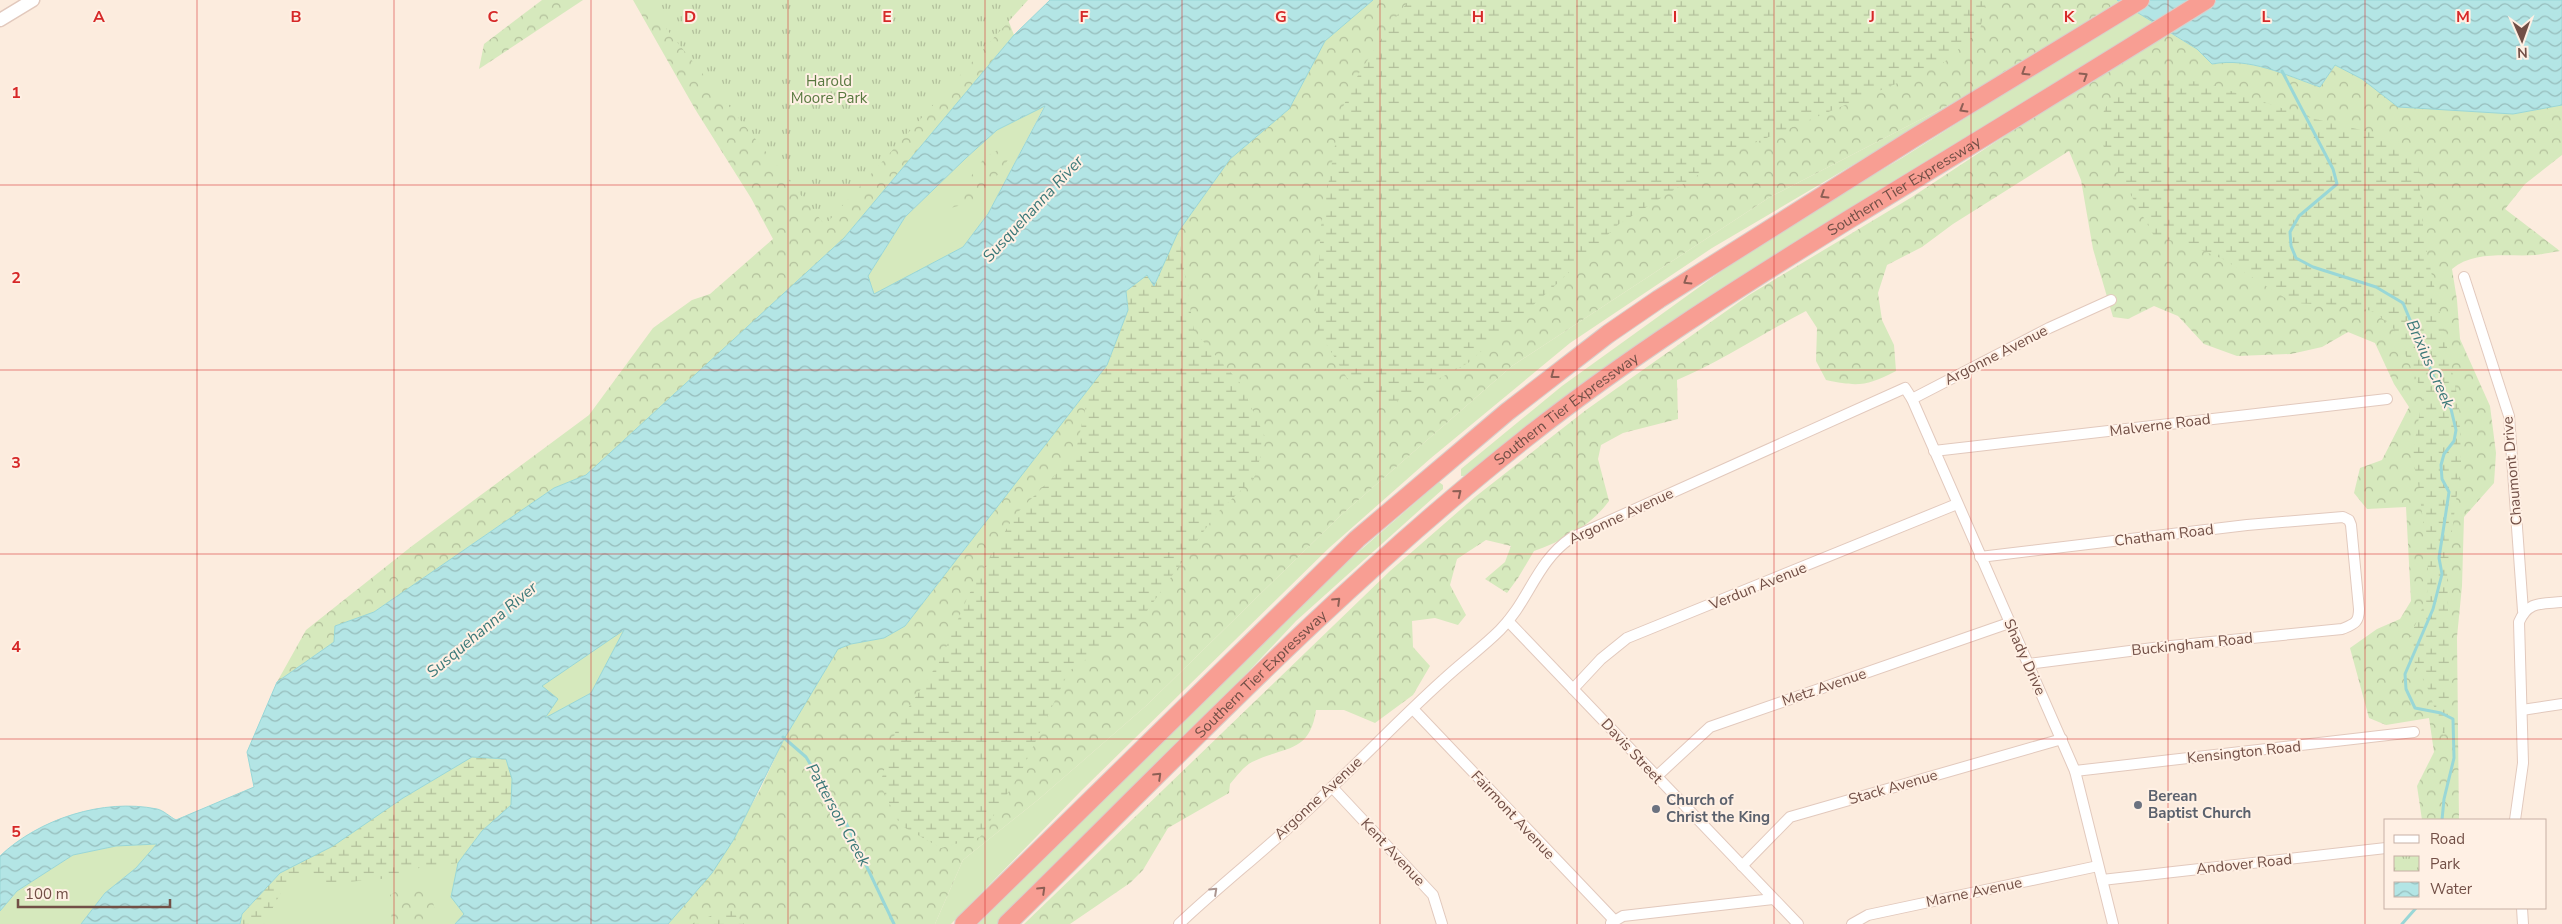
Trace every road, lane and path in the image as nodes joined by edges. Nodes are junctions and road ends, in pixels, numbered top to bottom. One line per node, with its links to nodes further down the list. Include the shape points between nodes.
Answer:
1 (33, 0): 4 (street)
2 (2140, 0): 36 (highway, Southern Tier Expressway, one-way to 36, via 1659,299 1608,334 1472,439 1357,539)
3 (2206, 0): 37 (highway, Southern Tier Expressway, one-way to 3, via 1349,589 1527,437 1657,341 1767,270)
4 (19, 4): 5 (street)
5 (0, 20)
6 (2464, 277): 14 (street, Chaumont Drive, via 2509,416)
7 (2112, 300): 8 (street, Argonne Avenue, via 2048,328)
8 (1912, 399): 10 (street, Shady Drive); 15 (street, Argonne Avenue, via 1905,388 1898,390 1571,538 1544,562)
9 (2387, 399): 10 (street, Malverne Road)
10 (1934, 450): 11 (street, Shady Drive)
11 (1957, 504): 12 (street, Shady Drive); 19 (street, Verdun Avenue, via 1627,638 1601,659)
12 (1980, 557): 16 (street, Shady Drive); 17 (street, Chatham Road, via 2247,525 2343,517 2349,520 2359,610)
13 (2562, 602): 14 (street, via 2532,605)
14 (2523, 611): 22 (street, Chaumont Drive, via 2519,622)
15 (1508, 620): 19 (street, Davis Street); 21 (street, Argonne Avenue)
16 (2009, 623): 18 (street, Shady Drive); 26 (street, Metz Avenue, via 1710,726)
17 (2356, 624): 18 (street, Buckingham Road, via 2342,629)
18 (2028, 664): 24 (street, Shady Drive)
19 (1573, 689): 26 (street, Davis Street)
20 (2562, 704): 22 (street)
21 (1412, 709): 27 (street, Argonne Avenue); 35 (street, Fairmont Avenue)
22 (2522, 710): 28 (street, Chaumont Drive, via 2523,763)
23 (2414, 732): 25 (street, Kensington Road)
24 (2062, 738): 25 (street, Shady Drive); 30 (street, Stack Avenue, via 1790,817)
25 (2075, 771): 31 (street, Shady Drive)
26 (1656, 777): 30 (street, Davis Street)
27 (1332, 787): 38 (street, Argonne Avenue, one-way to 27); 39 (street, Kent Avenue, via 1433,895)
28 (2515, 819)
29 (2384, 848): 32 (street, Andover Road)
30 (1742, 866): 33 (street, Davis Street)
31 (2098, 866): 32 (street, Shady Drive); 41 (street, Marne Avenue, via 1868,915)
32 (2102, 880): 42 (street, Shady Drive)
33 (1774, 899): 35 (street, via 1623,916); 40 (street, Davis Street)
34 (2522, 909): 43 (street)
35 (1612, 922)
36 (964, 924)
37 (1007, 924)
38 (1179, 924)
39 (1442, 924)
40 (1798, 924)
41 (1852, 924)
42 (2113, 924)
43 (2524, 924)

